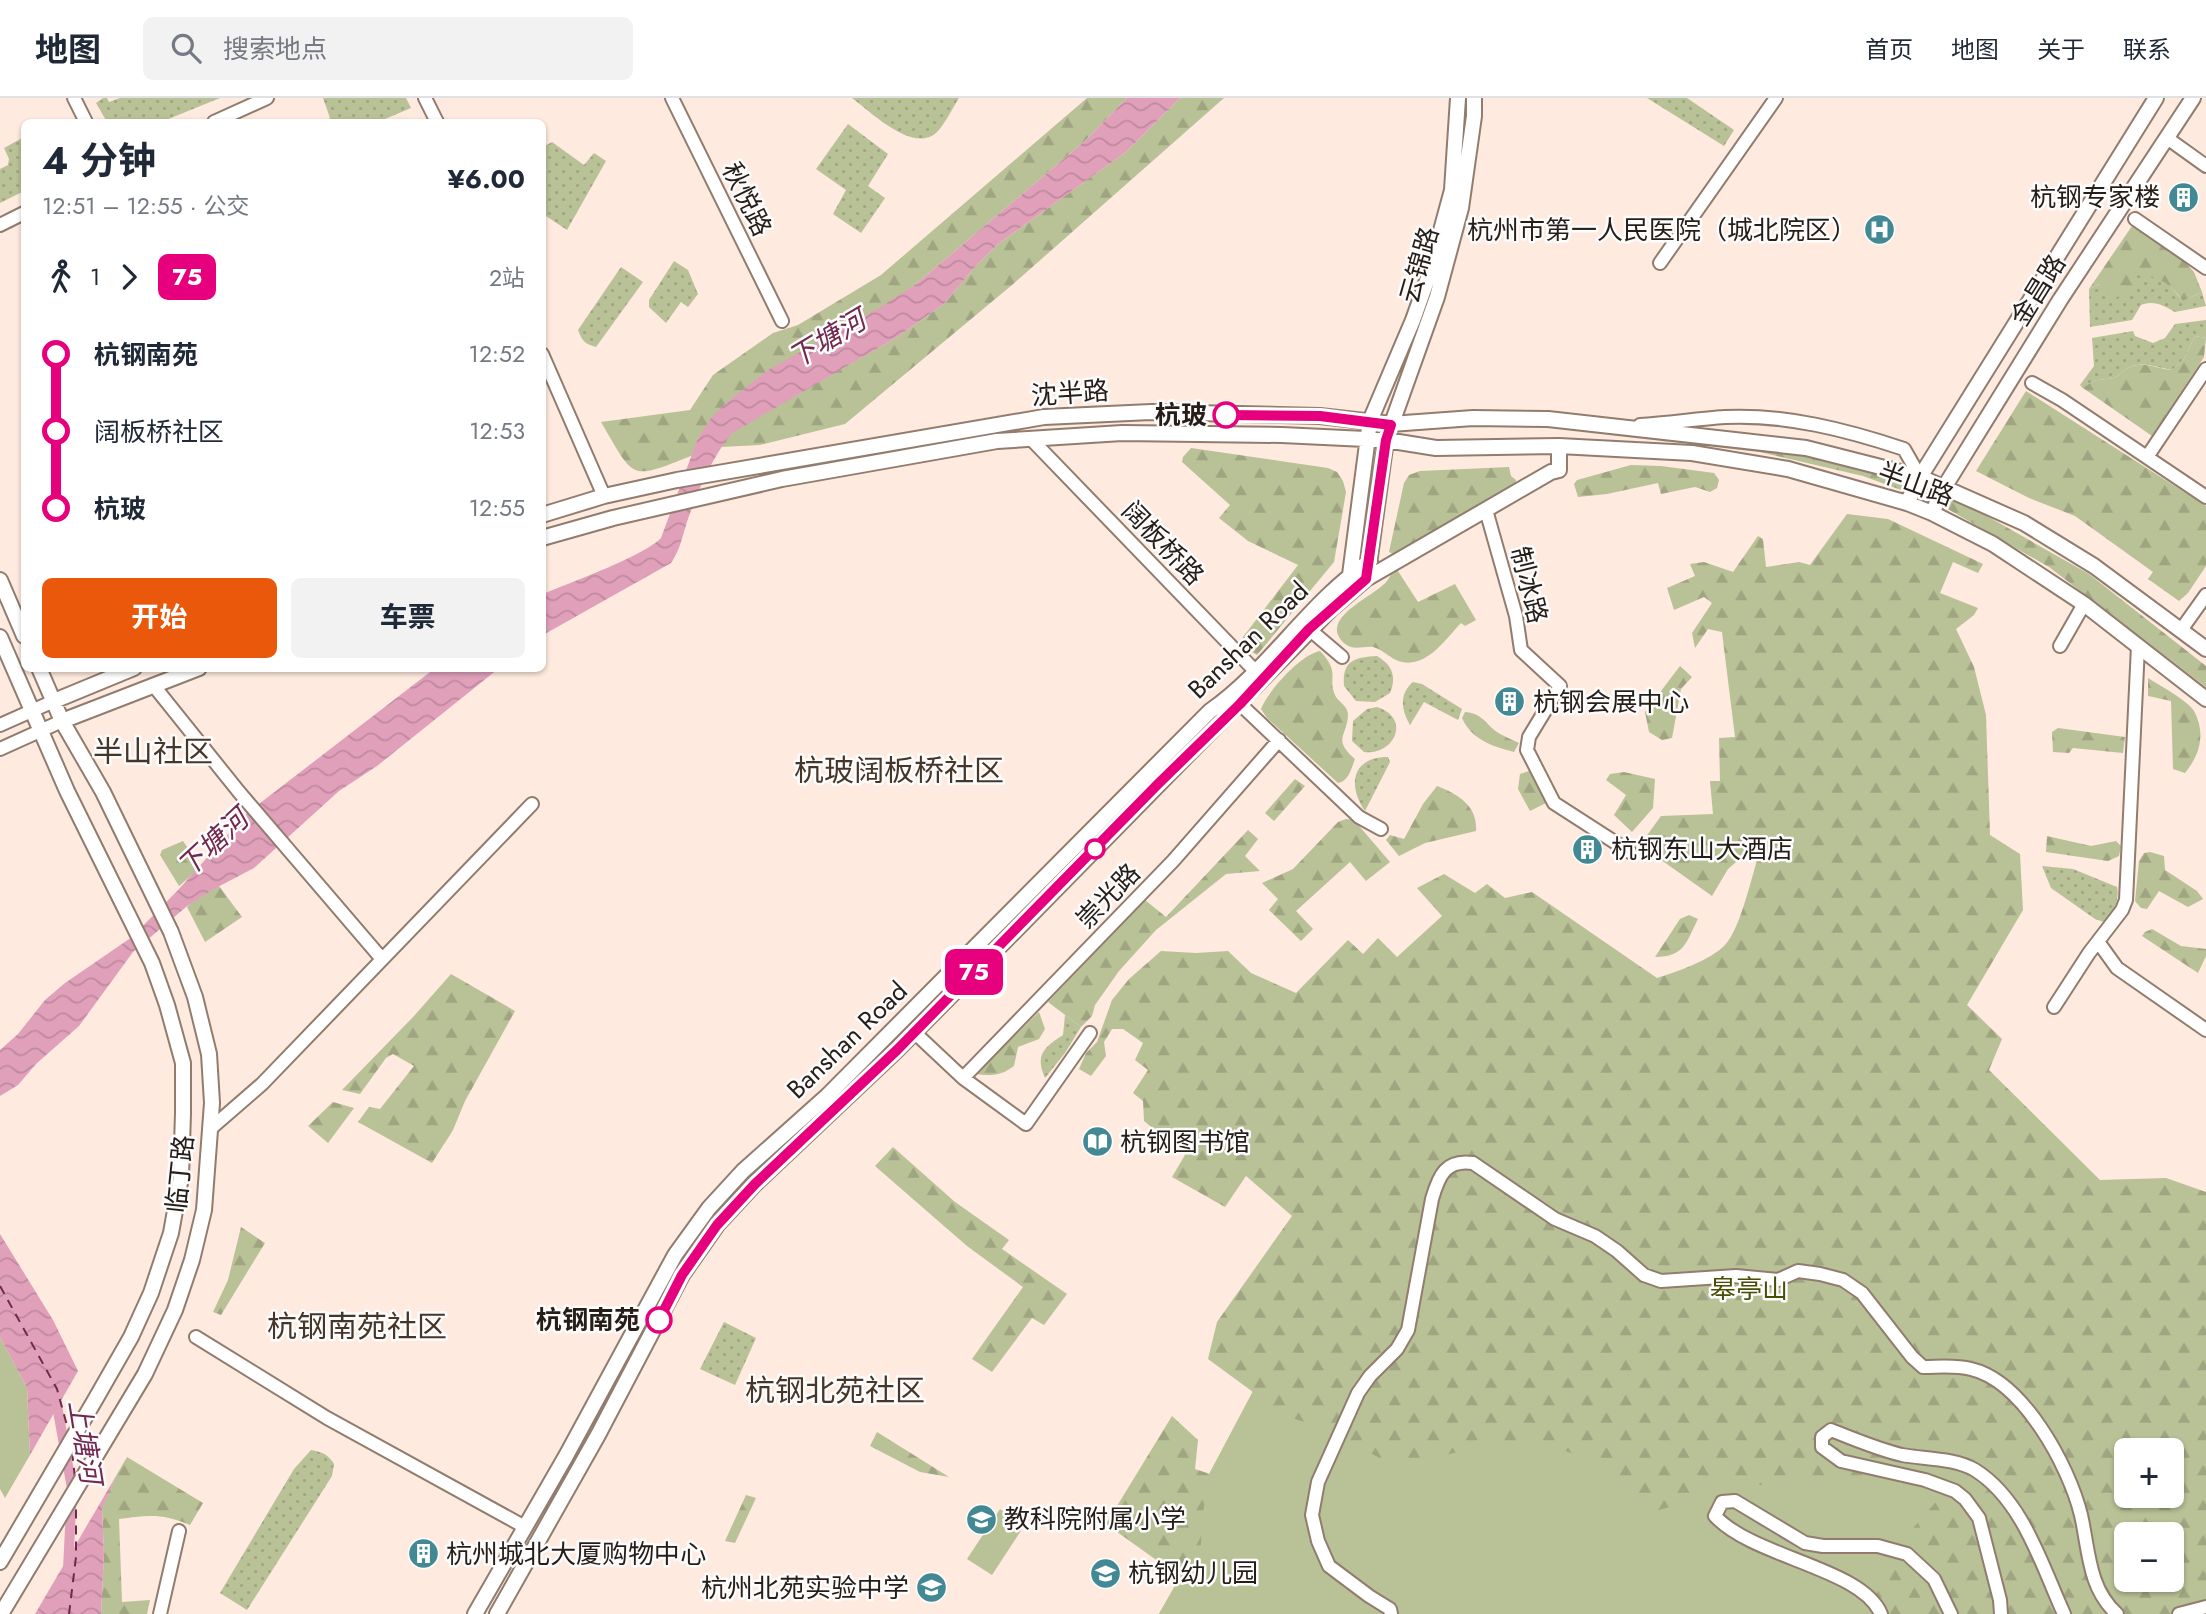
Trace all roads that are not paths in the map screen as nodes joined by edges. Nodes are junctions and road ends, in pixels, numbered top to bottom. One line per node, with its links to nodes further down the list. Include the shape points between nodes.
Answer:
1 (74, 98): 10 (street)
2 (267, 98): 11 (street)
3 (425, 98): 12 (street)
4 (672, 98): 20 (street, 秋悦路)
5 (1458, 98): 24 (main road, 云锦路, via 1452,190 1429,275)
6 (1474, 98): 25 (main road, 云锦路, via 1461,208 1437,297)
7 (1776, 98): 18 (street)
8 (2156, 98): 32 (main road, 金昌路)
9 (2193, 98): 13 (main road, 金昌路)
10 (84, 119)
11 (221, 119)
12 (435, 119)
13 (2167, 138): 14 (street); 33 (main road, 金昌路)
14 (2206, 166)
15 (21, 214): 17 (street)
16 (2135, 219): 19 (street)
17 (0, 225)
18 (1660, 263)
19 (2206, 268)
20 (782, 321)
21 (546, 363): 34 (street)
22 (2206, 369): 31 (street)
23 (2032, 383): 31 (street)
24 (1370, 421): 25 (main road, 沈半路); 28 (main road); 34 (main road, 沈半路, via 1151,412 1044,417)
25 (1391, 425): 26 (main road, 沈半路, via 1473,418); 29 (main road, 云锦路)
26 (1609, 426): 32 (main road, 半山路, via 1806,448); 32 (street, 半山路, via 1766,417 1866,436 1903,449)
27 (1031, 439): 28 (main road, 沈半路, via 1135,433); 40 (main road, 沈半路, via 979,443 782,479); 56 (street, 阔板桥路)
28 (1367, 439): 29 (main road, 沈半路); 41 (main road)
29 (1386, 440): 30 (main road, 沈半路, via 1436,448); 41 (main road, via 1370,561)
30 (1559, 446): 36 (main road, 半山路, via 1692,453 1761,464); 37 (main road, Banshan Road, via 1559,471)
31 (2147, 457): 35 (street)
32 (1920, 477): 33 (main road, 半山路); 36 (main road, 金昌路)
33 (1945, 486): 38 (main road, 金昌路); 47 (main road, 半山路, via 2071,551)
34 (604, 496): 39 (main road, 沈半路)
35 (2206, 497)
36 (1907, 503): 38 (main road, 半山路)
37 (1486, 510): 41 (main road, Banshan Road); 69 (street, 制冰路, via 1521,650 1560,686 1529,737 1527,750 1555,803)
38 (1932, 513): 44 (main road, 半山路, via 1993,544)
39 (546, 514)
40 (546, 537)
41 (1358, 579): 46 (main road, Banshan Road); 56 (main road, Banshan Road)
42 (0, 580): 45 (main road)
43 (2206, 595): 47 (street)
44 (2084, 604): 49 (street); 50 (main road, 半山路)
45 (21, 629)
46 (1309, 629): 52 (street); 56 (main road, Banshan Road)
47 (2181, 630): 51 (main road, 半山路)
48 (0, 637): 61 (main road, 临丁路)
49 (2060, 646)
50 (2138, 646): 58 (main road, 半山路); 70 (street, via 2126,900)
51 (2206, 649)
52 (1342, 657)
53 (41, 672): 59 (main road, 临丁路)
54 (124, 672): 59 (main road)
55 (189, 672): 57 (main road)
56 (1259, 675): 60 (main road, Banshan Road); 79 (main road, Banshan Road, via 1210,711 827,1096 709,1208 675,1255)
57 (155, 686): 62 (main road); 71 (street, via 239,793)
58 (2206, 699)
59 (54, 701): 61 (street); 62 (main road, 临丁路)
60 (1240, 704): 65 (street); 74 (main road, Banshan Road)
61 (33, 710): 63 (street); 64 (main road, 临丁路)
62 (62, 721): 64 (street); 77 (main road, 临丁路, via 157,901 195,997 209,1054)
63 (0, 725)
64 (42, 731): 66 (street); 81 (main road, 临丁路, via 152,963 167,1005 183,1063 181,1177 171,1233 152,1293)
65 (1279, 740): 68 (street, via 1359,817); 76 (street, 崇光路, via 1173,861)
66 (0, 749)
67 (531, 804): 71 (street)
68 (1381, 829)
69 (1630, 852)
70 (2099, 943): 72 (street); 73 (street, via 2117,968)
71 (382, 959): 77 (street, via 262,1084)
72 (2054, 1007)
73 (2206, 1030)
74 (914, 1032): 76 (street); 86 (main road, Banshan Road, via 717,1225 682,1275)
75 (1090, 1033): 76 (street, via 1026,1124)
76 (963, 1078)
77 (209, 1130): 83 (main road, 临丁路, via 204,1210 175,1310 145,1374)
78 (196, 1338): 79 (street, via 347,1430)
79 (525, 1527): 85 (main road, Banshan Road)
80 (179, 1531): 84 (street)
81 (0, 1562)
82 (2206, 1607): 93 (street)
83 (1, 1614)
84 (161, 1614)
85 (475, 1614)
86 (497, 1614)
87 (1391, 1614): 92 (street, via 1329,1566 1312,1516 1318,1482 1358,1393 1408,1330 1437,1181 1459,1161 1473,1164 1555,1219 1595,1236 1644,1275 1661,1280 1736,1276 1778,1280 1798,1271 1820,1273 1843,1280 1862,1293 1923,1367 1972,1369 1997,1381 2025,1407 2053,1450 2081,1513 2094,1578)
88 (1881, 1614): 89 (street, via 1859,1587 1723,1525 1715,1516 1722,1502 1735,1502 1805,1543 1878,1546 1907,1555 1934,1579)
89 (1951, 1614)
90 (2001, 1614): 91 (street, via 1979,1518 1965,1499 1925,1480 1841,1461 1822,1447 1822,1437 1831,1430 1887,1451 1974,1469 2017,1515)
91 (2064, 1614)
92 (2117, 1614)
93 (2179, 1614)

